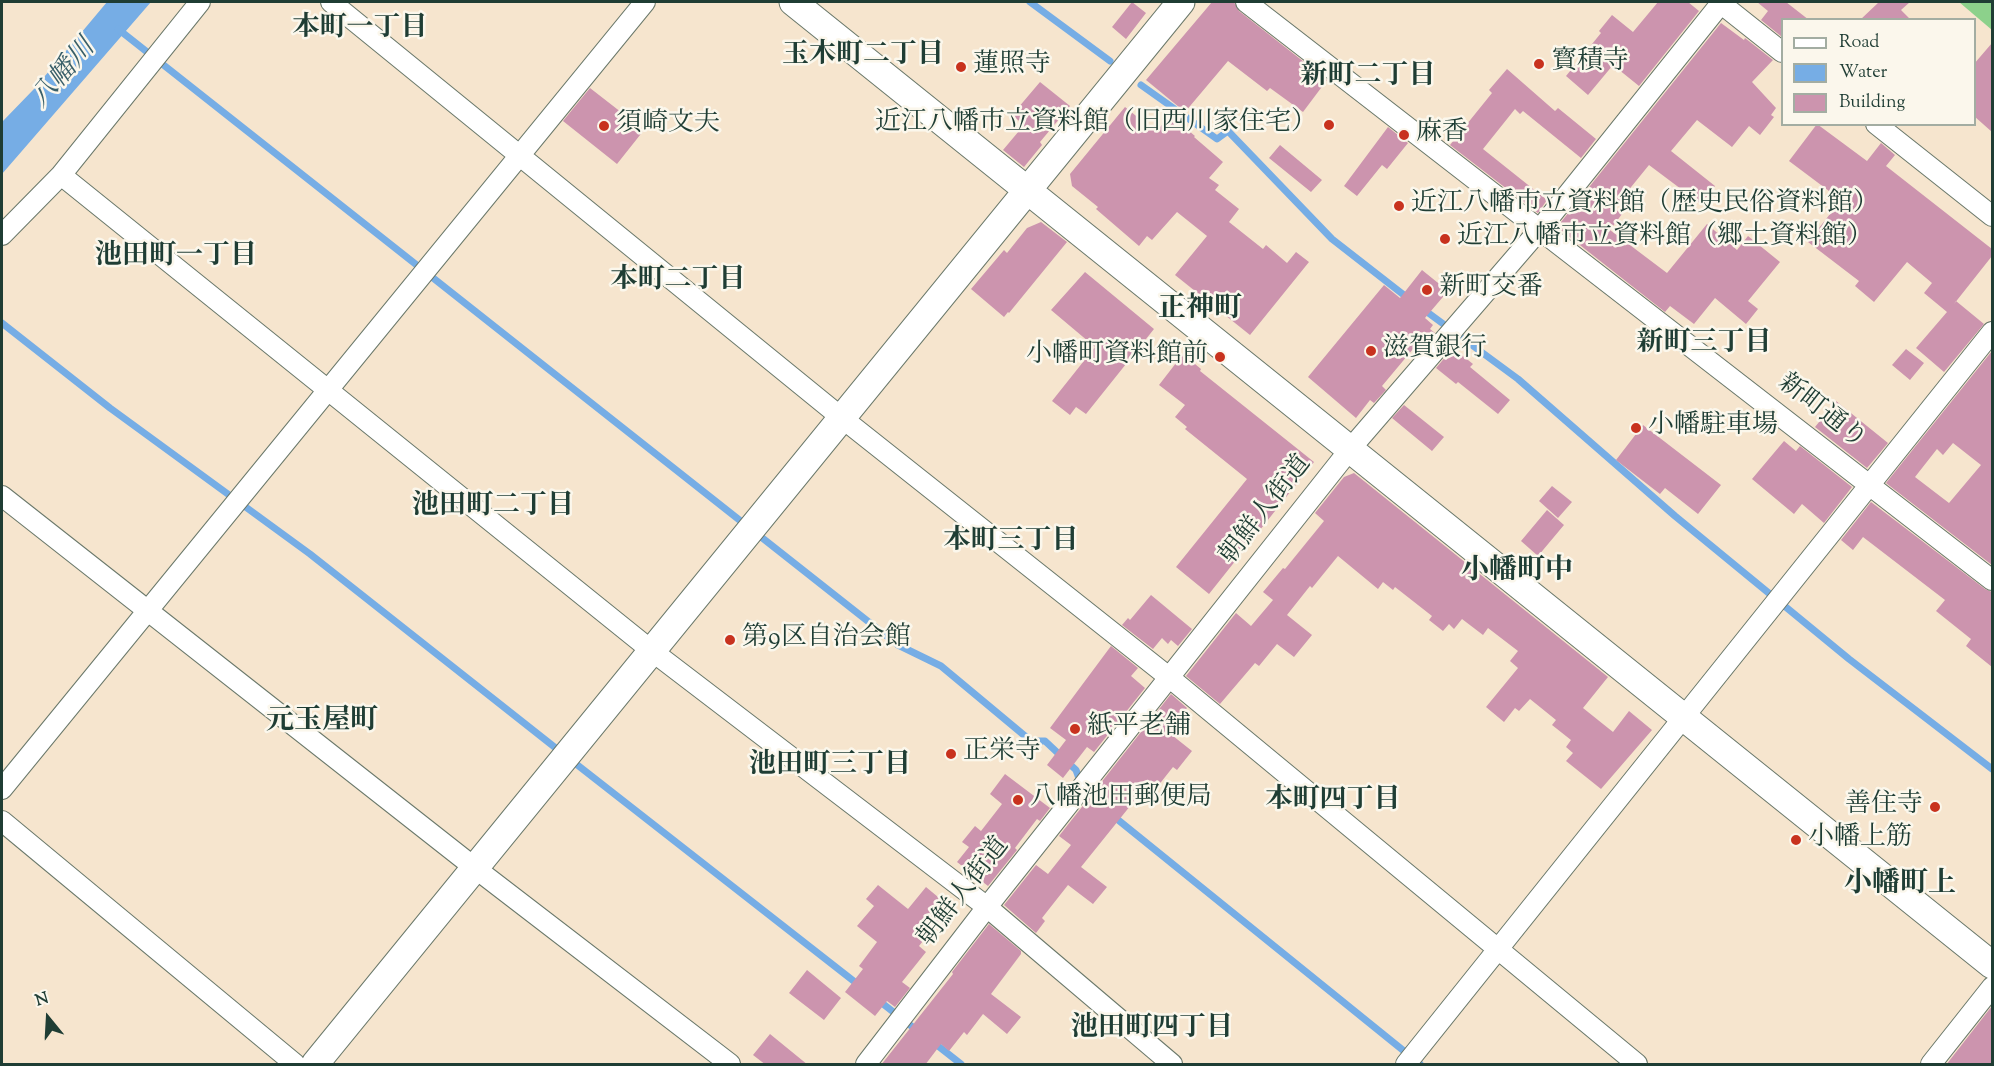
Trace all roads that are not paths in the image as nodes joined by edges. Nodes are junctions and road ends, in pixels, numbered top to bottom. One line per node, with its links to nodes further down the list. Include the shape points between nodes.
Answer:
1 (200, 2): 11 (street)
2 (331, 2): 10 (street)
3 (645, 2): 10 (street)
4 (793, 2): 12 (street)
5 (1181, 2): 12 (street)
6 (1246, 2): 14 (street, 新町通り)
7 (1720, 2): 8 (street); 14 (street, 朝鮮人街道)
8 (1781, 51)
9 (1879, 126): 13 (street)
10 (519, 155): 17 (street); 18 (street)
11 (61, 175): 15 (street); 17 (street)
12 (1028, 190): 18 (street); 19 (street)
13 (1992, 216)
14 (1540, 229): 19 (street, 朝鮮人街道); 20 (street, 新町通り)
15 (2, 235)
16 (1992, 332): 20 (street)
17 (328, 390): 23 (street); 24 (street)
18 (842, 418): 24 (street); 25 (street)
19 (1351, 448): 25 (street, 朝鮮人街道); 26 (street)
20 (1870, 485): 22 (street, 新町通り); 26 (street)
21 (2, 496): 23 (street)
22 (1992, 580)
23 (147, 610): 27 (street); 29 (street)
24 (652, 651): 29 (street); 30 (street)
25 (1170, 678): 30 (street, 朝鮮人街道); 31 (street)
26 (1684, 717): 31 (street); 32 (street)
27 (2, 789)
28 (2, 821): 34 (street)
29 (475, 868): 35 (street); 36 (street)
30 (987, 907): 37 (street, 朝鮮人街道); 38 (street)
31 (1497, 951): 39 (street); 40 (street)
32 (1992, 965)
33 (1992, 987): 41 (street)
34 (295, 1065)
35 (315, 1065)
36 (730, 1065)
37 (866, 1065)
38 (1172, 1065)
39 (1406, 1065)
40 (1637, 1065)
41 (1930, 1065)

